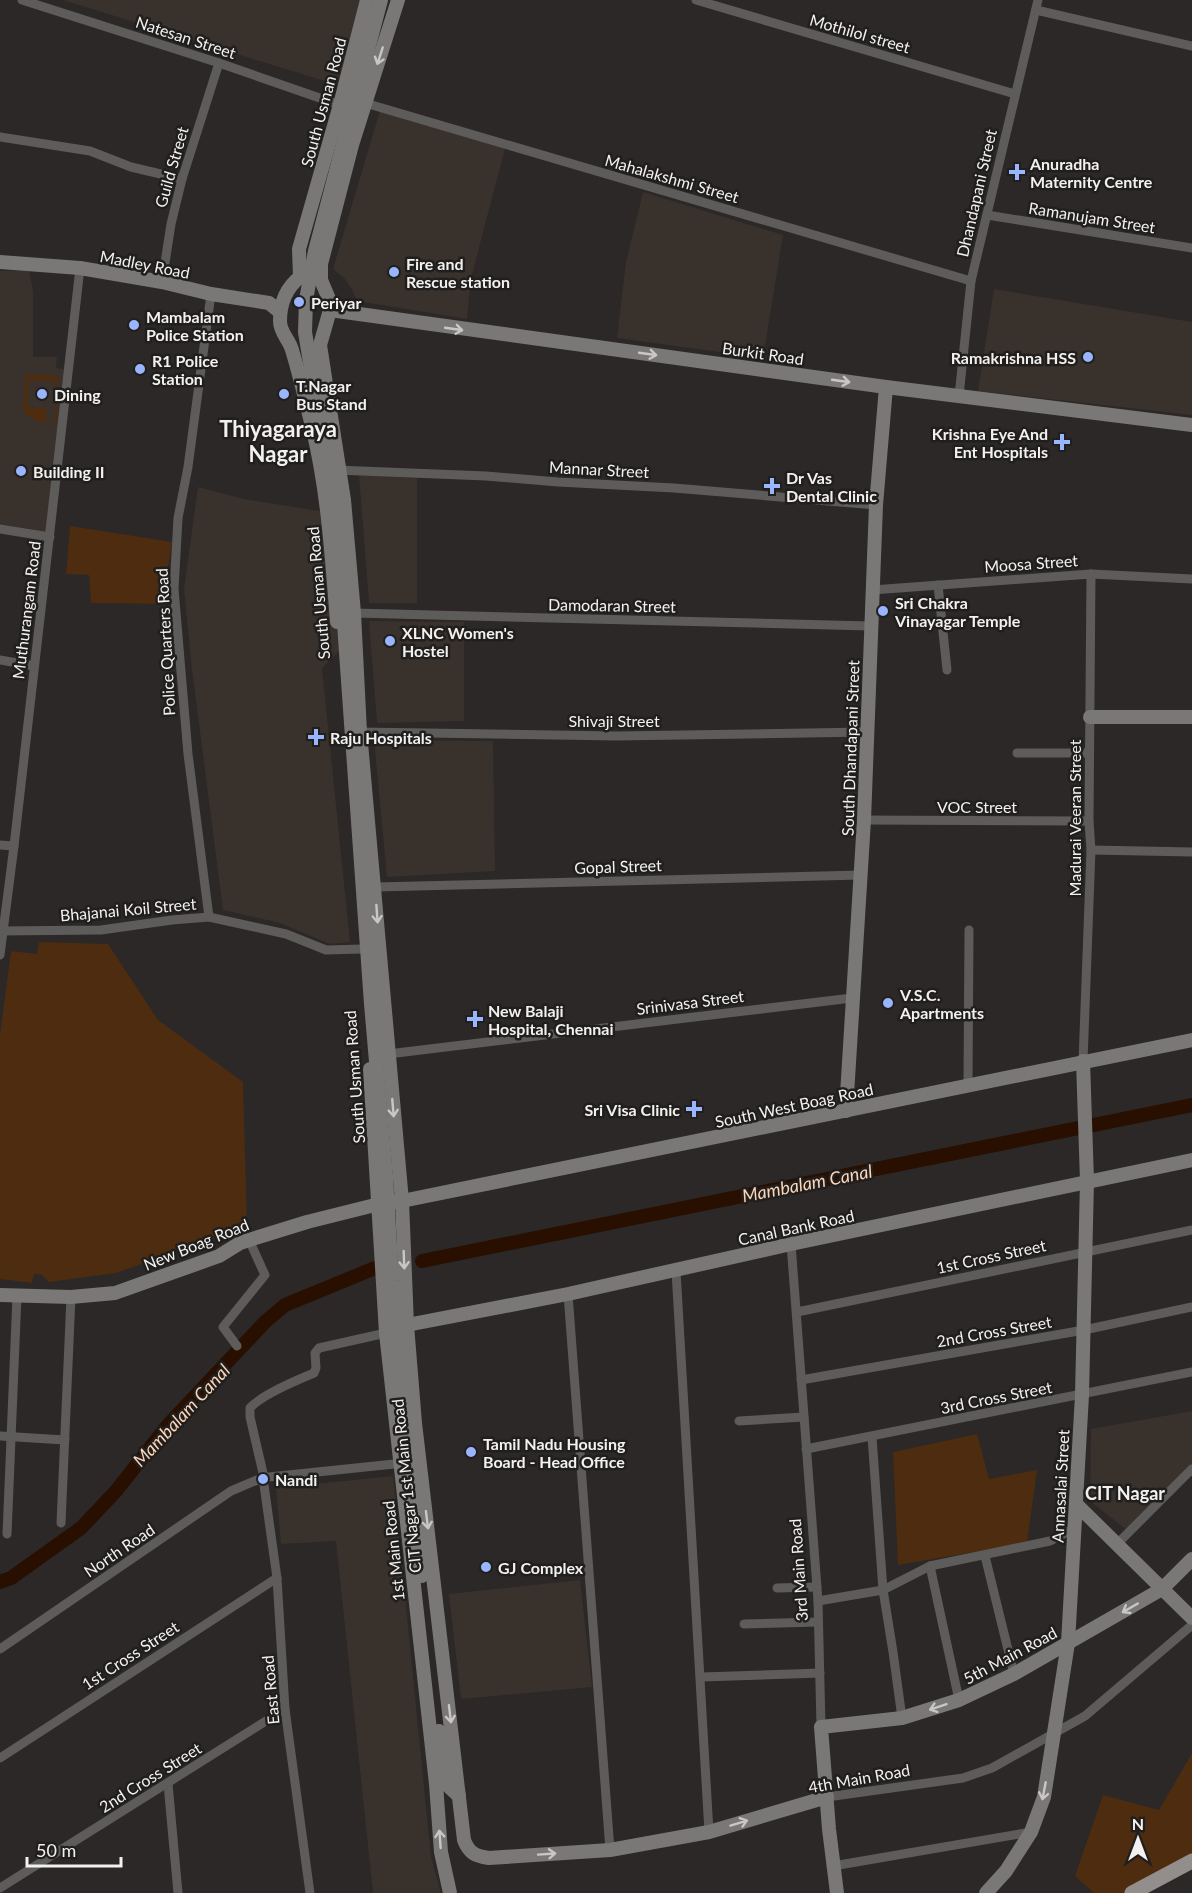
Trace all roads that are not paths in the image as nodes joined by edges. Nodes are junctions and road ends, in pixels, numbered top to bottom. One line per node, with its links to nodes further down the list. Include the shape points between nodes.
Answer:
1 (22, 0): 9 (street, Natesan Street)
2 (368, 0): 12 (main road, South Usman Road)
3 (375, 0): 17 (main road, via 307,244)
4 (381, 0): 134 (main road, South Usman Road, bridge, via 315,251 305,332 337,526 404,1423)
5 (398, 0): 11 (main road, one-way to 11)
6 (696, 0): 10 (street, Mothilol street)
7 (1037, 5): 8 (street); 10 (street, Dhandapani Street)
8 (1192, 46)
9 (219, 63): 12 (street, Natesan Street); 14 (street, Guild Street)
10 (1015, 94): 15 (street, Dhandapani Street)
11 (365, 103): 21 (main road, via 321,264); 22 (street, Mahalakshmi Street)
12 (340, 105): 17 (main road, South Usman Road)
13 (0, 137): 14 (street, via 90,151 131,167)
14 (182, 179): 23 (street, Guild Street)
15 (987, 215): 16 (street, Ramanujam Street); 22 (street, Dhandapani Street)
16 (1192, 248)
17 (299, 249): 20 (main road, South Usman Road)
18 (0, 262): 19 (main road, Madley Road)
19 (80, 268): 23 (main road, Madley Road); 36 (street, Muthurangam Road)
20 (300, 277): 21 (main road, via 311,275); 26 (main road, via 283,297)
21 (321, 280): 25 (main road)
22 (970, 281): 30 (street, Dhandapani Street)
23 (162, 282): 24 (main road, Madley Road)
24 (211, 294): 26 (main road, Madley Road, via 269,303); 60 (street, Police Quarters Road, via 178,518 174,589 188,754)
25 (330, 310): 27 (main road, South Usman Road); 29 (main road, Burkit Road, one-way to 29)
26 (280, 312): 28 (main road, South Usman Road, via 282,332)
27 (320, 345): 28 (main road); 32 (main road, South Usman Road)
28 (291, 346): 33 (main road, South Usman Road)
29 (886, 387): 30 (main road, Burkit Road); 34 (main road, South Dhandapani Street)
30 (959, 396): 31 (main road, Burkit Road)
31 (1192, 424)
32 (339, 470): 33 (street, Mannar Street); 34 (street, Mannar Street, via 674,488); 41 (main road, South Usman Road)
33 (321, 471): 63 (main road, South Usman Road, via 337,613)
34 (876, 505): 40 (main road, South Dhandapani Street)
35 (0, 529): 36 (street)
36 (50, 537): 44 (street, Muthurangam Road)
37 (1091, 574): 38 (street, Moosa Street); 39 (street, Moosa Street); 46 (street, Madurai Veeran Street)
38 (1192, 579)
39 (938, 585): 40 (street, Moosa Street); 45 (street)
40 (872, 590): 42 (main road, South Dhandapani Street)
41 (354, 613): 42 (street, Damodaran Street); 48 (main road, South Usman Road)
42 (870, 626): 49 (main road, South Dhandapani Street)
43 (0, 660): 44 (street)
44 (34, 666): 55 (street, Muthurangam Road)
45 (947, 670)
46 (1090, 717): 47 (main road); 51 (street, Madurai Veeran Street)
47 (1192, 717)
48 (360, 732): 49 (street, Shivaji Street, via 617,736); 59 (main road, South Usman Road)
49 (868, 732): 52 (main road, South Dhandapani Street)
50 (1017, 753): 51 (street)
51 (1089, 753): 53 (street, Madurai Veeran Street)
52 (864, 820): 53 (street, VOC Street); 58 (main road, South Dhandapani Street)
53 (1089, 821): 56 (street, Madurai Veeran Street)
54 (0, 844): 55 (street)
55 (15, 846): 62 (street, Muthurangam Road)
56 (1091, 850): 57 (street); 68 (street, Madurai Veeran Street)
57 (1192, 852)
58 (861, 874): 59 (street, Gopal Street); 65 (main road, South Dhandapani Street)
59 (375, 887): 67 (main road, South Usman Road, one-way to 67)
60 (209, 918): 62 (street, Bhajanai Koil Street, via 101,930); 63 (street, Bhajanai Koil Street, via 286,934 326,950)
61 (969, 930): 69 (street)
62 (2, 932): 64 (street, Muthurangam Road)
63 (362, 949): 74 (main road, South Usman Road)
64 (0, 955)
65 (852, 998): 67 (street, Srinivasa Street); 70 (main road, South Dhandapani Street)
66 (1192, 1040): 68 (main road, South West Boag Road)
67 (388, 1054): 73 (main road, South Usman Road, one-way to 73)
68 (1083, 1062): 69 (main road, South West Boag Road); 72 (main road, Annasalai Street)
69 (968, 1085): 70 (main road, South West Boag Road)
70 (846, 1111): 73 (main road, South West Boag Road)
71 (1192, 1160): 72 (main road, Canal Bank Road)
72 (1087, 1181): 77 (main road, Canal Bank Road); 78 (main road, Annasalai Street)
73 (402, 1201): 74 (main road, New Boag Road); 86 (main road, CIT Nagar 1st Main Road, one-way to 86)
74 (379, 1204): 76 (main road, New Boag Road); 88 (main road, 1st Main Road)
75 (1192, 1230): 78 (street, 1st Cross Street)
76 (249, 1240): 83 (main road, New Boag Road, via 219,1256 115,1293); 89 (street, via 265,1275 224,1324 224,1330)
77 (791, 1244): 79 (main road, Canal Bank Road); 85 (street, 3rd Main Road)
78 (1086, 1252): 85 (street, 1st Cross Street); 87 (main road, Annasalai Street)
79 (676, 1271): 80 (main road, Canal Bank Road); 126 (street)
80 (567, 1294): 86 (main road, Canal Bank Road); 140 (street)
81 (0, 1295): 82 (main road, New Boag Road)
82 (17, 1296): 83 (main road, New Boag Road); 97 (street)
83 (71, 1297): 98 (street)
84 (1192, 1307): 87 (street, 2nd Cross Street)
85 (797, 1312): 91 (street, 3rd Main Road)
86 (407, 1325): 100 (main road, CIT Nagar 1st Main Road)
87 (1084, 1330): 91 (street, 2nd Cross Street); 92 (main road, Annasalai Street)
88 (386, 1333): 101 (main road, 1st Main Road); 103 (street, East Road, via 319,1348 314,1373 252,1405 250,1417)
89 (237, 1346)
90 (1192, 1372): 92 (street, 3rd Cross Street)
91 (801, 1380): 93 (street, 3rd Main Road)
92 (1082, 1395): 96 (street, 3rd Cross Street); 104 (main road, Annasalai Street)
93 (804, 1417): 94 (street); 99 (street, 3rd Main Road)
94 (738, 1420)
95 (0, 1436): 97 (street)
96 (872, 1437): 99 (street, 3rd Cross Street); 116 (street)
97 (11, 1438): 98 (street); 107 (street)
98 (65, 1440): 105 (street)
99 (806, 1449): 113 (street, 3rd Main Road)
100 (420, 1462): 101 (street, North Road); 135 (main road, CIT Nagar 1st Main Road, one-way to 135)
101 (400, 1464): 103 (street, North Road); 137 (main road, 1st Main Road)
102 (1192, 1469): 108 (street)
103 (264, 1479): 112 (street, East Road); 123 (street, North Road, via 231,1491)
104 (1076, 1504): 106 (main road, Annasalai Street); 108 (main road)
105 (61, 1523)
106 (1074, 1528): 109 (street, via 1050,1541); 122 (main road, Annasalai Street)
107 (7, 1534)
108 (1117, 1544): 115 (main road)
109 (985, 1556): 111 (street); 125 (street)
110 (1192, 1559): 115 (main road, 5th Main Road)
111 (930, 1566): 116 (street); 127 (street)
112 (277, 1578): 128 (street, East Road); 132 (street, 1st Cross Street)
113 (817, 1587): 114 (street); 117 (street, 3rd Main Road)
114 (777, 1588)
115 (1162, 1589): 118 (main road); 122 (main road, 5th Main Road, one-way to 122)
116 (883, 1590): 117 (street); 129 (street)
117 (818, 1601): 119 (street, 3rd Main Road)
118 (1192, 1618)
119 (818, 1622): 120 (street); 124 (street, 3rd Main Road)
120 (744, 1624)
121 (1192, 1625): 131 (street, 4th Main Road, via 1085,1716)
122 (1068, 1643): 125 (main road, 5th Main Road); 131 (main road, Annasalai Street)
123 (0, 1649)
124 (820, 1673): 126 (street); 130 (street, 3rd Main Road)
125 (1014, 1674): 127 (main road, 5th Main Road)
126 (701, 1677): 138 (street)
127 (959, 1700): 129 (main road, 5th Main Road, one-way to 129)
128 (285, 1709): 133 (street, 2nd Cross Street); 146 (street, East Road)
129 (902, 1718): 130 (main road, 5th Main Road)
130 (821, 1726): 136 (main road, 3rd Main Road)
131 (1055, 1734): 136 (street, 4th Main Road, via 992,1768 963,1778); 139 (main road, Annasalai Street, one-way to 139, via 1044,1797)
132 (0, 1758)
133 (168, 1784): 144 (street, 2nd Cross Street); 145 (street)
134 (447, 1784): 135 (main road); 137 (main road)
135 (459, 1796): 141 (main road, CIT Nagar 1st Main Road, via 468,1849)
136 (827, 1797): 138 (main road, 4th Main Road, one-way to 136); 143 (main road, 3rd Main Road)
137 (437, 1799): 147 (main road, 1st Main Road, one-way to 137, via 441,1852)
138 (709, 1832): 140 (main road, 4th Main Road)
139 (1031, 1832): 143 (street); 149 (main road, Annasalai Street, via 1006,1871)
140 (610, 1850): 141 (main road, 4th Main Road, one-way to 140)
141 (489, 1858)
142 (1192, 1861): 150 (main road)
143 (833, 1866): 148 (main road, 3rd Main Road)
144 (0, 1888)
145 (178, 1893)
146 (310, 1893)
147 (450, 1893)
148 (837, 1893)
149 (986, 1893)
150 (1132, 1893)

